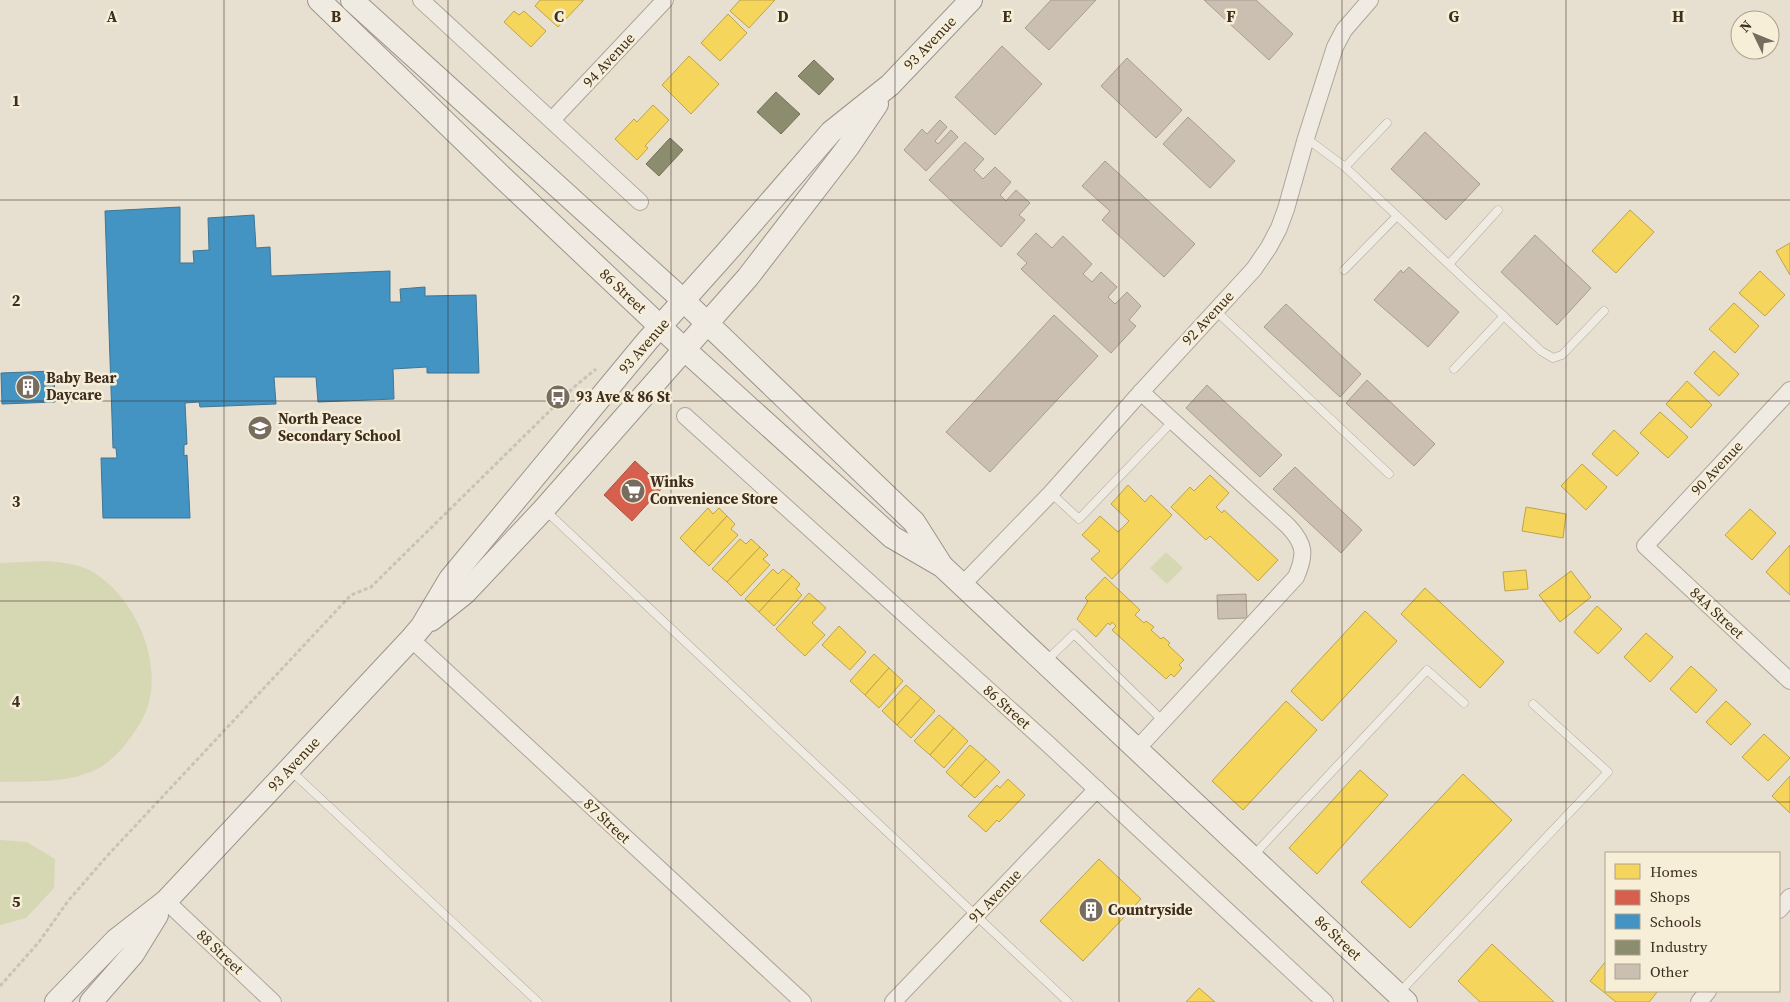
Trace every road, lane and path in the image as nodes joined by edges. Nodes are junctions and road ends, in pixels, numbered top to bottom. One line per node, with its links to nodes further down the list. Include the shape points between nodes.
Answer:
1 (319, 0): 22 (main road, 86 Street, via 502,178)
2 (352, 0): 17 (main road, 86 Street)
3 (420, 0): 8 (street)
4 (665, 0): 8 (street, 94 Avenue)
5 (971, 0): 7 (main road, 93 Avenue)
6 (1370, 0): 10 (street, 92 Avenue, via 1344,30 1335,47)
7 (890, 85): 17 (main road, 93 Avenue, via 831,132); 21 (main road, 93 Avenue, via 848,147 748,277)
8 (552, 120): 12 (street)
9 (1387, 123): 11 (lane)
10 (1306, 138): 11 (lane); 18 (street, 92 Avenue, via 1279,228 1269,247 1254,269)
11 (1346, 167): 14 (lane)
12 (640, 202)
13 (1498, 210): 15 (lane)
14 (1397, 216): 15 (lane); 16 (lane)
15 (1449, 264): 20 (lane)
16 (1344, 270)
17 (684, 301): 21 (main road, 86 Street); 22 (main road, 93 Avenue)
18 (1215, 310): 27 (street, 92 Avenue); 30 (lane)
19 (1604, 311): 20 (lane, via 1562,355 1553,358 1540,351)
20 (1504, 316): 25 (lane)
21 (706, 323): 23 (main road, 93 Avenue); 34 (main road, 86 Street, via 914,522)
22 (661, 326): 23 (main road, 86 Street); 36 (main road, 93 Avenue, via 450,579)
23 (684, 349): 32 (main road, 93 Avenue); 34 (main road, 86 Street, via 892,538)
24 (598, 368): 50 (path, via 574,387 371,587 351,595 108,855)
25 (1454, 369)
26 (1790, 390): 33 (street, 90 Avenue)
27 (1141, 392): 29 (street); 31 (street, 92 Avenue)
28 (685, 416): 44 (street, 86 Street)
29 (1172, 422): 31 (lane, via 1079,519); 41 (street, via 1288,526 1298,538 1302,563 1290,583)
30 (1389, 474)
31 (1051, 493): 35 (street, 92 Avenue)
32 (544, 509): 36 (main road, 93 Avenue, via 466,594); 49 (lane)
33 (1644, 546): 38 (street, 84A Street)
34 (942, 566): 35 (main road, 86 Street)
35 (962, 585): 37 (main road, 86 Street)
36 (417, 633): 43 (main road, 93 Avenue); 57 (street, 87 Street)
37 (1044, 663): 41 (lane, via 1074,634); 42 (main road, 86 Street)
38 (1790, 681)
39 (1464, 703): 45 (lane, via 1427,670)
40 (1533, 704): 52 (lane, via 1608,772)
41 (1163, 721): 42 (street)
42 (1136, 750): 45 (main road, 86 Street)
43 (289, 769): 47 (main road, 93 Avenue); 56 (lane)
44 (1097, 789): 49 (street, 91 Avenue); 60 (street, 86 Street)
45 (1251, 858): 52 (main road, 86 Street)
46 (1790, 898): 48 (street)
47 (166, 901): 53 (main road, 93 Avenue, via 116,940); 54 (main road, 93 Avenue, via 133,954); 55 (street, 88 Street)
48 (1780, 909)
49 (976, 916): 58 (street, 91 Avenue); 59 (lane)
50 (0, 986)
51 (1707, 992): 61 (street)
52 (1402, 998)
53 (56, 1002)
54 (91, 1002)
55 (273, 1002)
56 (538, 1002)
57 (803, 1002)
58 (894, 1002)
59 (1068, 1002)
60 (1325, 1002)
61 (1699, 1002)

